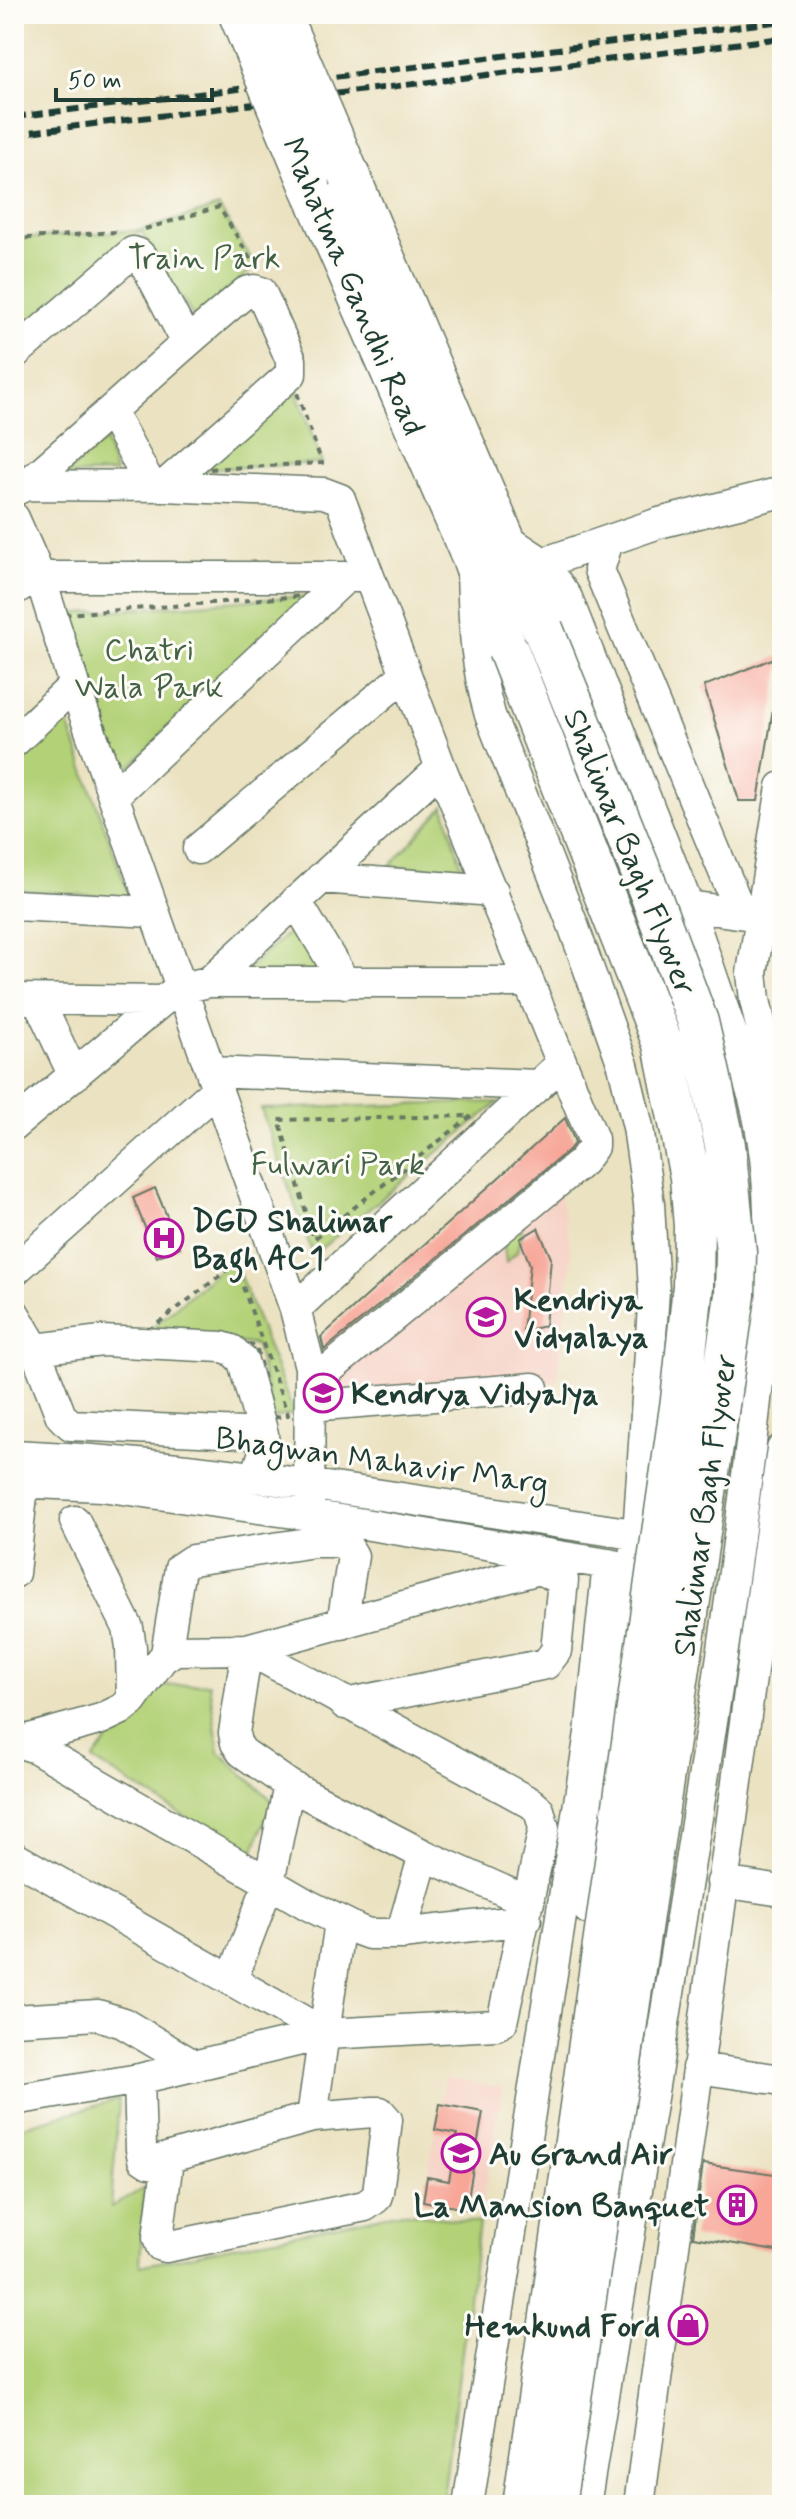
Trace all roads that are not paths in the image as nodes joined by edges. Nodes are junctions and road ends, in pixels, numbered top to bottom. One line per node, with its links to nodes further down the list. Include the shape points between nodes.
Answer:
1 (239, 14): 12 (main road, Mahatma Gandhi Road, bridge)
2 (280, 14): 10 (main road, Mahatma Gandhi Road, bridge)
3 (186, 341): 4 (street, via 143,259 133,252); 5 (street); 6 (street, via 246,292 261,292 291,374)
4 (14, 354)
5 (111, 412): 6 (street); 7 (street)
6 (158, 486): 7 (street); 14 (street, via 333,495 345,508)
7 (20, 488)
8 (782, 492): 11 (street)
9 (14, 518): 15 (street)
10 (505, 538): 13 (street); 95 (main road, Shalimar Bagh Flyover, bridge, via 698,1022 725,1145 736,1252 735,1295)
11 (608, 541): 13 (street); 29 (street, via 599,570)
12 (472, 558): 45 (street, via 474,647 490,715 573,925 623,1065 638,1127 649,1204); 94 (main road, Shalimar Bagh Flyover, bridge, via 663,1044 690,1177 694,1226 681,1400)
13 (548, 570): 27 (street, via 567,598)
14 (357, 577): 15 (street); 16 (street); 20 (street)
15 (27, 584): 17 (street)
16 (405, 675): 19 (street); 22 (street)
17 (74, 685): 18 (street); 20 (street)
18 (14, 742)
19 (441, 768): 23 (street); 24 (street)
20 (117, 785): 28 (street)
21 (782, 787): 29 (street)
22 (198, 849)
23 (321, 878): 24 (street); 25 (street)
24 (493, 891): 30 (street)
25 (296, 901): 31 (street); 32 (street)
26 (14, 905): 28 (street)
27 (688, 906): 29 (street); 40 (street, via 759,1118)
28 (154, 912): 32 (street)
29 (761, 916): 39 (street, via 752,986)
30 (528, 982): 31 (street); 34 (street)
31 (345, 983): 32 (street)
32 (184, 991): 33 (street); 35 (street); 36 (street)
33 (26, 1000): 35 (street)
34 (561, 1064): 37 (street); 48 (street, via 593,1139 589,1155)
35 (74, 1076): 38 (street)
36 (214, 1081): 37 (street); 41 (street); 42 (street)
37 (539, 1085): 42 (street)
38 (21, 1113)
39 (782, 1118)
40 (776, 1232): 44 (street)
41 (14, 1271)
42 (295, 1309): 48 (street, via 310,1367)
43 (14, 1313): 46 (street)
44 (765, 1328): 45 (street, via 749,1354 715,1372 678,1366); 57 (street)
45 (651, 1331): 56 (street)
46 (35, 1349): 49 (street, via 61,1416 71,1425); 49 (street, via 102,1341 232,1350 243,1361)
47 (533, 1388): 48 (street)
48 (311, 1395): 53 (street)
49 (263, 1434): 52 (street)
50 (782, 1449): 69 (street)
51 (19, 1469): 52 (street, Bhagwan Mahavir Marg, via 113,1460); 54 (street, Bhagwan Mahavir Marg); 58 (street)
52 (256, 1477): 53 (street, Bhagwan Mahavir Marg)
53 (311, 1484): 54 (street); 56 (street, Bhagwan Mahavir Marg)
54 (309, 1515): 59 (street, Bhagwan Mahavir Marg)
55 (75, 1521): 64 (street, via 128,1628)
56 (638, 1535): 57 (street, Bhagwan Mahavir Marg); 59 (street)
57 (738, 1549): 60 (street)
58 (15, 1561)
59 (621, 1566): 60 (street, Bhagwan Mahavir Marg); 81 (street); 90 (street)
60 (732, 1585): 68 (street)
61 (342, 1624): 62 (street); 63 (street, via 353,1556 338,1542 192,1560 180,1568); 65 (street, via 539,1569 559,1576 564,1584 556,1651 546,1664)
62 (247, 1649): 63 (street); 65 (street); 67 (street, via 236,1743)
63 (166, 1654): 64 (street)
64 (132, 1701): 66 (street, via 113,1714)
65 (345, 1704): 75 (street, via 539,1810 544,1828)
66 (16, 1741): 72 (street)
67 (289, 1785): 70 (street); 72 (street)
68 (700, 1801): 69 (street); 91 (street)
69 (732, 1805): 73 (street)
70 (424, 1855): 75 (street); 77 (street)
71 (14, 1857): 78 (street)
72 (269, 1882): 76 (street); 78 (street)
73 (722, 1882): 74 (street); 84 (street)
74 (782, 1891)
75 (528, 1911): 77 (street); 80 (street)
76 (340, 1922): 77 (street, via 369,1934); 82 (street)
77 (401, 1934)
78 (232, 1980): 82 (street)
79 (14, 2020): 83 (street, via 110,2018)
80 (499, 2024): 81 (street); 82 (street)
81 (544, 2031): 92 (street)
82 (326, 2034): 83 (street); 88 (street)
83 (195, 2066): 85 (street)
84 (697, 2068): 86 (street); 97 (street)
85 (139, 2079): 87 (street); 89 (street, via 143,2159)
86 (782, 2080)
87 (14, 2100)
88 (312, 2117): 89 (street); 89 (street, via 384,2115 378,2192 371,2203 161,2246)
89 (168, 2160)
90 (518, 2409): 91 (street); 93 (street)
91 (599, 2419): 96 (street)
92 (468, 2505)
93 (503, 2505)
94 (523, 2505)
95 (555, 2505)
96 (585, 2505)
97 (639, 2505)

